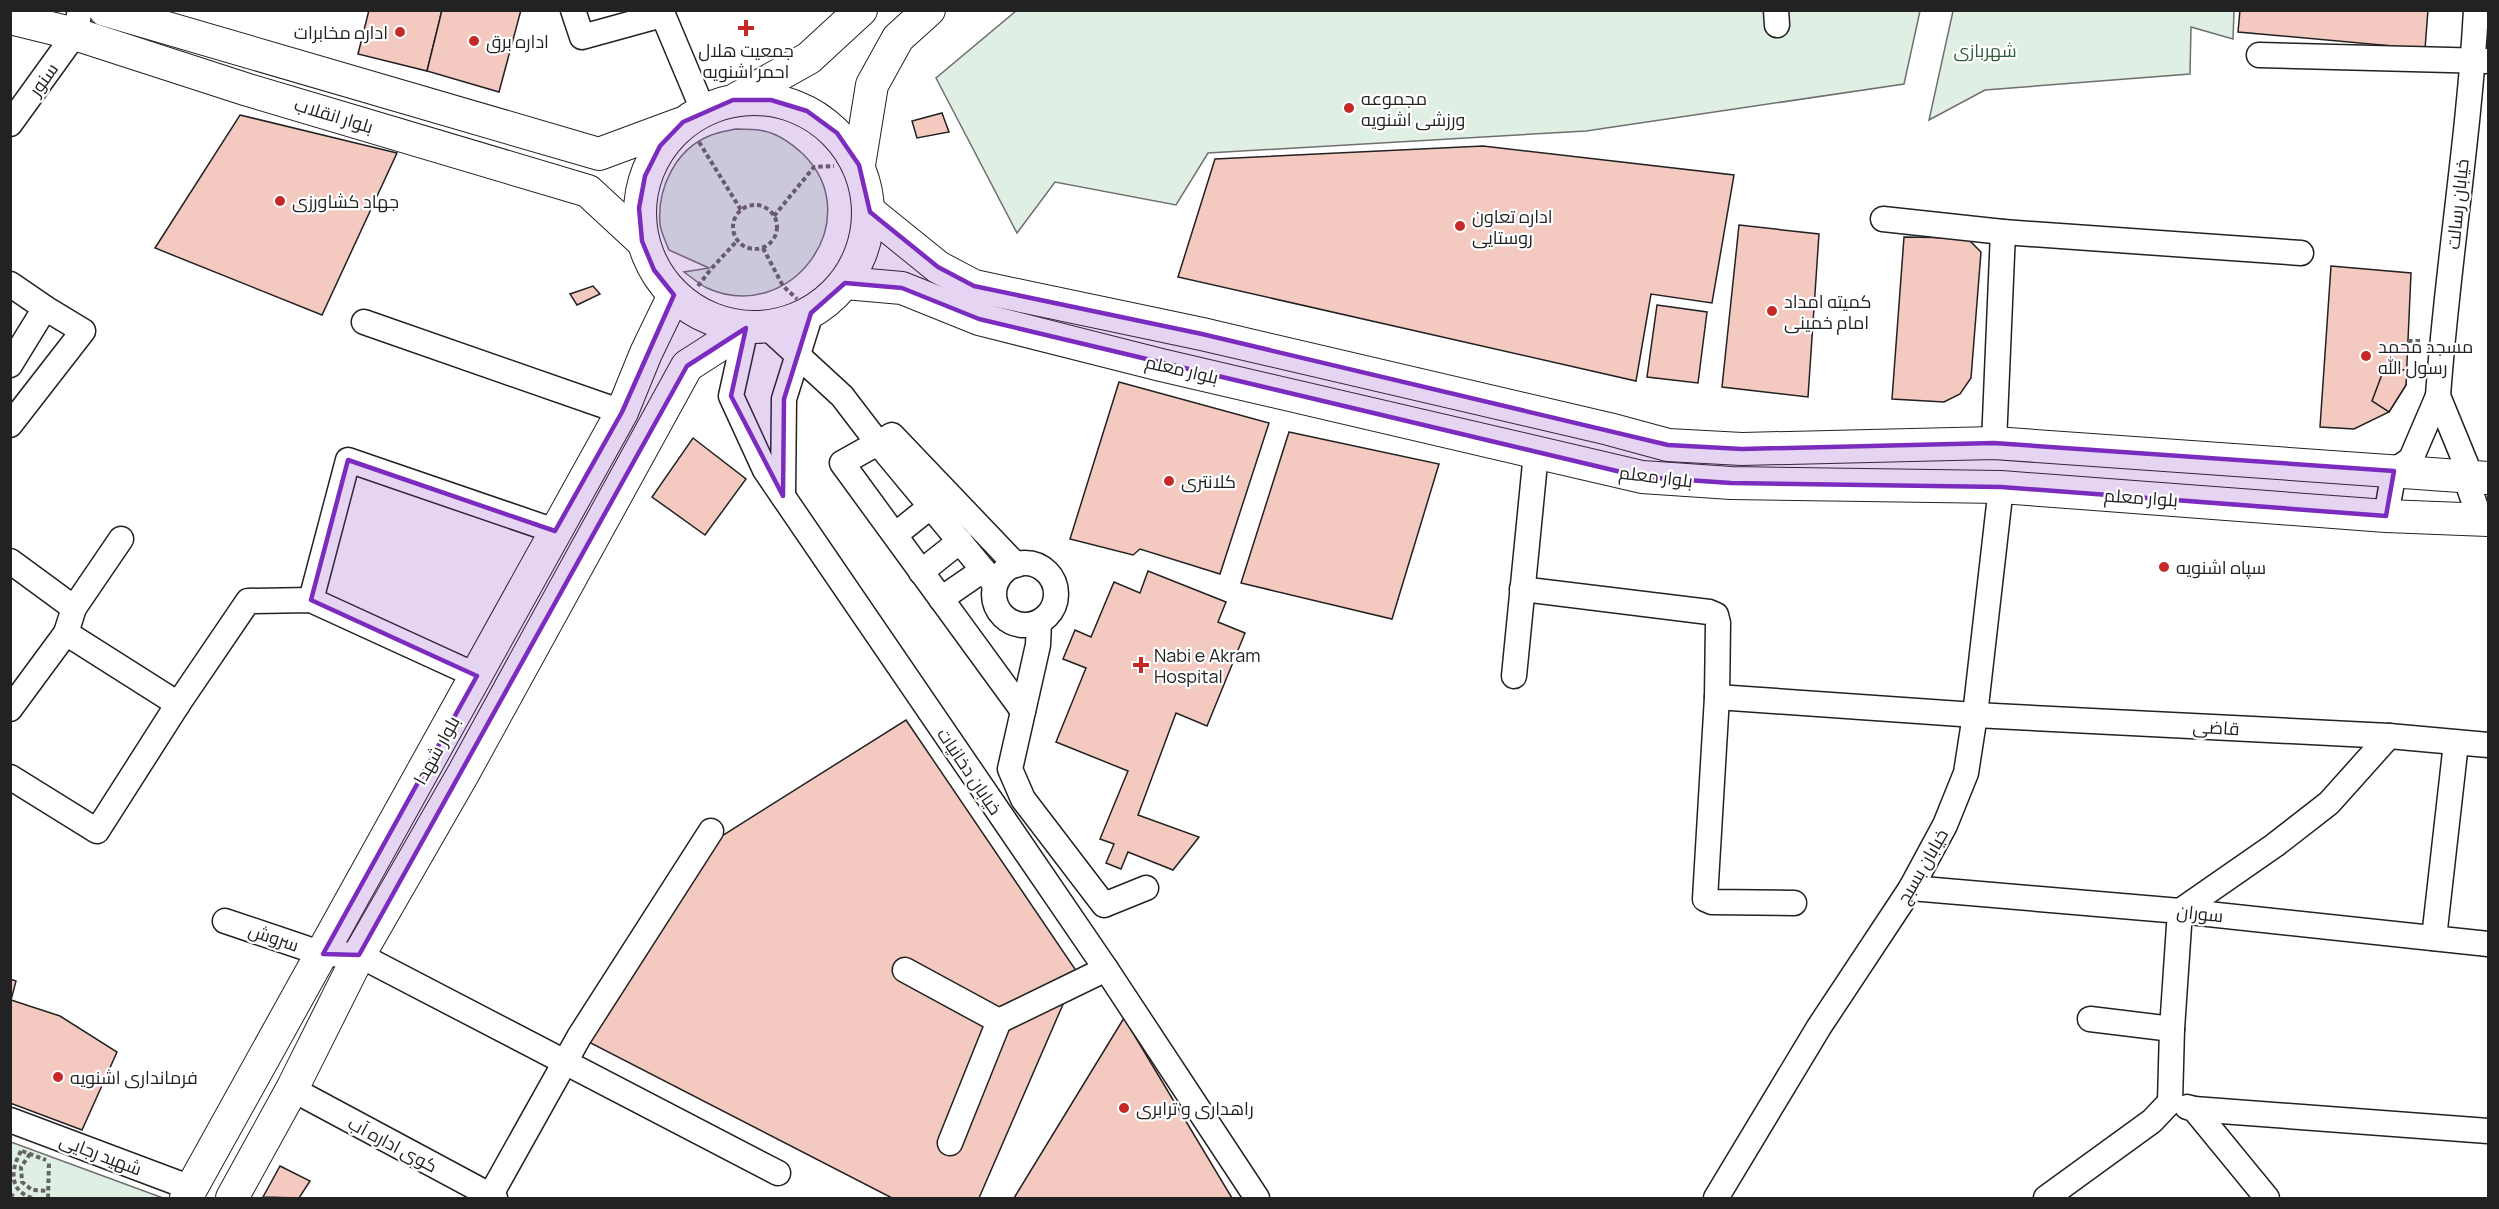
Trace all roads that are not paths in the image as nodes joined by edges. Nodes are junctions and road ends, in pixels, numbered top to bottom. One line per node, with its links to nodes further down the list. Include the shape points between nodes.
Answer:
1 (105, 10): 12 (main road, بلوار انقلاب, via 598,154)
2 (573, 10): 6 (street, via 582,37)
3 (861, 10): 11 (main road, via 809,58)
4 (929, 10): 14 (main road, via 898,38 872,85)
5 (2476, 10): 10 (street, خیابان رسالت)
6 (662, 13): 12 (street)
7 (10, 18): 8 (main road, بلوار انقلاب)
8 (78, 22): 13 (street, سنور); 18 (main road, بلوار انقلاب, via 248,90 588,191)
9 (2259, 56): 10 (street)
10 (2481, 60): 28 (street, خیابان رسالت, via 2442,340)
11 (733, 100): 12 (main road, بلوار انقلاب); 14 (main road, via 771,100 807,111 837,133)
12 (693, 116): 18 (main road, via 660,146 645,176 639,208)
13 (10, 124)
14 (859, 165): 15 (main road)
15 (870, 212): 20 (main road, via 864,250); 32 (main road, بلوار معلم, via 938,267 974,286 1202,334 1668,445 1742,449)
16 (1883, 219): 17 (street)
17 (2003, 232): 19 (street); 32 (street)
18 (642, 241): 22 (main road, via 654,270)
19 (2301, 253)
20 (845, 283): 24 (main road); 33 (main road, بلوار معلم, via 902,288 979,319)
21 (10, 285): 23 (street)
22 (679, 300): 26 (main road, via 724,324); 29 (main road, بلوار شهدا, via 646,353)
23 (45, 308): 27 (street); 30 (street, via 83,331)
24 (811, 313): 26 (main road, via 790,322); 37 (street, via 784,399)
25 (364, 322): 29 (street)
26 (757, 327): 31 (street, via 842,396); 37 (street, خیابان دخانیات, via 731,396 765,470); 75 (main road, بلوار شهدا, via 687,366 463,774)
27 (10, 364)
28 (2438, 396): 34 (street, via 2411,459); 35 (street, via 2466,464)
29 (622, 412): 41 (main road, بلوار شهدا)
30 (10, 425)
31 (878, 443): 38 (street); 42 (street, via 842,463); 46 (street, via 892,435)
32 (1994, 443): 34 (main road, بلوار معلم)
33 (1536, 453): 36 (main road, بلوار معلم, via 1642,477 1731,483); 49 (street)
34 (2394, 471): 35 (main road, بلوار معلم); 39 (street)
35 (2477, 477): 40 (street)
36 (2001, 487): 39 (main road, بلوار معلم); 61 (street, خیابان بسبچ)
37 (783, 496): 76 (street, خیابان دخانیات)
38 (930, 507): 42 (street); 44 (street)
39 (2386, 516): 40 (main road, بلوار معلم)
40 (2485, 519)
41 (555, 531): 51 (street, via 348,460); 55 (main road, بلوار شهدا)
42 (895, 535): 47 (street)
43 (121, 539): 52 (street)
44 (960, 542): 47 (street); 48 (street)
45 (10, 561): 52 (street)
46 (1016, 565): 48 (street, via 1000,576); 53 (street, via 1044,570 1055,587 1053,607)
47 (921, 572): 50 (street)
48 (989, 577): 50 (street); 53 (street, via 1001,614 1019,625)
49 (1522, 589): 56 (street); 57 (street, via 1716,615)
50 (941, 599): 60 (street)
51 (312, 600): 55 (street); 58 (street, via 248,600)
52 (74, 608): 54 (street)
53 (1039, 622): 60 (street, via 1038,645)
54 (66, 633): 58 (street); 59 (street)
55 (477, 676): 74 (main road, بلوار شهدا)
56 (1514, 676)
57 (1717, 697): 61 (street, قاضی); 69 (street, via 1704,899)
58 (178, 704): 65 (street, via 97,831)
59 (10, 709)
60 (1023, 711): 67 (street, via 1010,769 1023,799 1104,905)
61 (1975, 715): 62 (street, قاضی); 68 (street, خیابان بسبچ, via 1966,773 1945,825)
62 (2389, 736): 63 (street, قاضی); 70 (street, via 2329,803)
63 (2456, 743): 64 (street, قاضی); 72 (street)
64 (2488, 745)
65 (10, 777)
66 (711, 831): 81 (street)
67 (1146, 888)
68 (1911, 888): 70 (street, سوران); 93 (street, خیابان بسبچ, via 1819,1027)
69 (1794, 903)
70 (2180, 911): 72 (street, سوران); 80 (street)
71 (225, 921): 74 (street, سروش)
72 (2434, 938): 73 (street, سوران)
73 (2488, 944)
74 (323, 954): 75 (street, سروش); 89 (main road, بلوار شهدا)
75 (358, 955): 81 (street); 82 (main road, بلوار شهدا)
76 (1106, 969): 79 (street); 92 (street, خیابان دخانیات)
77 (905, 970): 79 (street)
78 (2090, 1019): 80 (street)
79 (999, 1021): 87 (street)
80 (2172, 1029): 83 (street)
81 (565, 1064): 88 (street); 91 (street)
82 (292, 1089): 90 (main road, بلوار شهدا); 91 (street, کوی اداره آب)
83 (2170, 1102): 84 (street); 94 (street, via 2152,1120)
84 (2194, 1109): 86 (street); 95 (street)
85 (10, 1120): 89 (street, شهید رجایی)
86 (2488, 1131)
87 (950, 1143)
88 (778, 1173)
89 (188, 1193)
90 (232, 1198)
91 (492, 1198)
92 (1257, 1198)
93 (1716, 1198)
94 (2046, 1198)
95 (2267, 1198)

